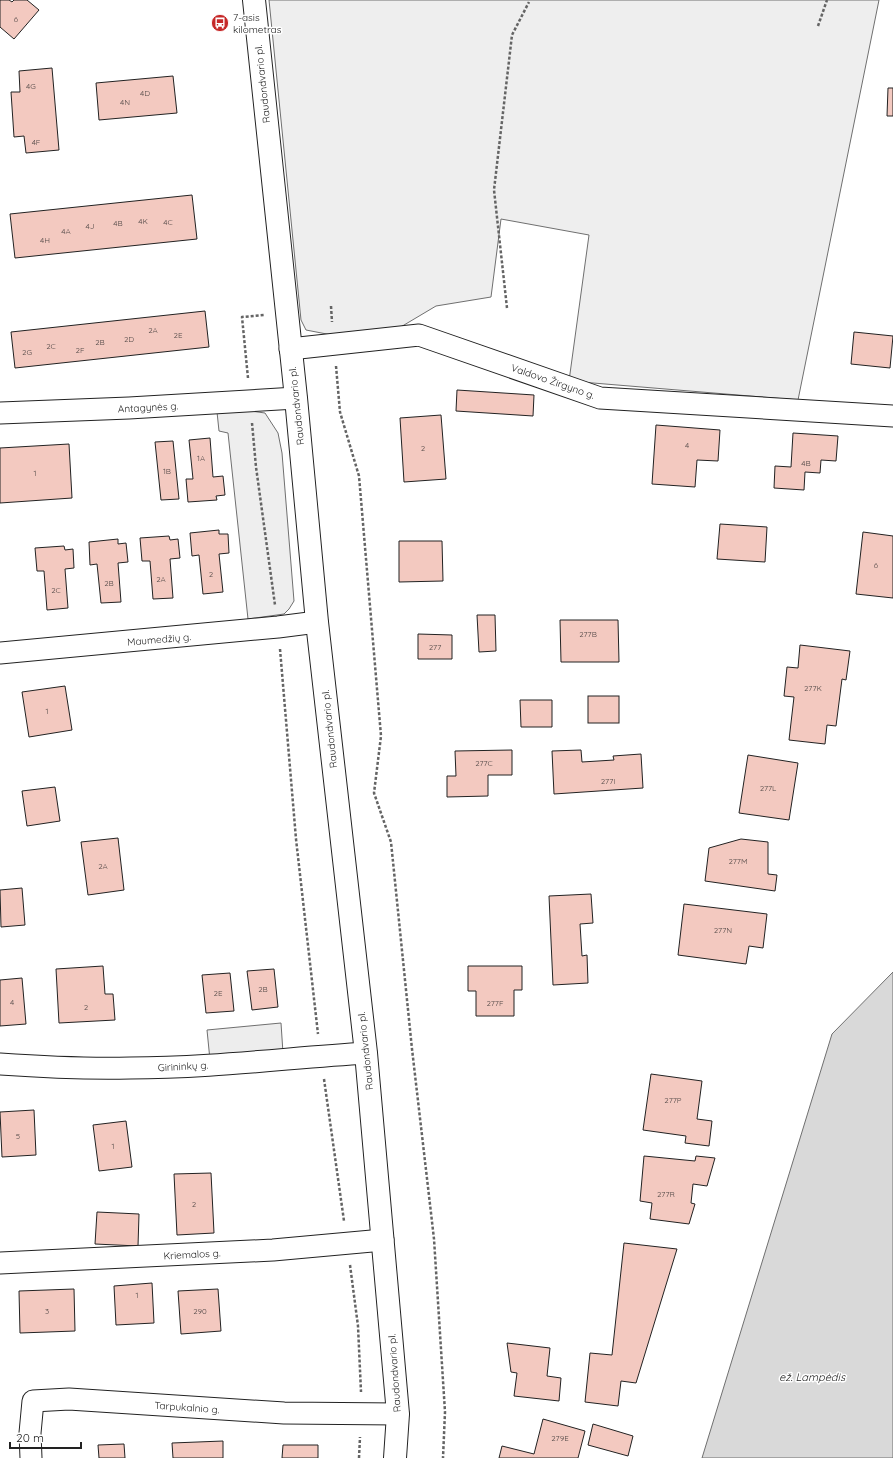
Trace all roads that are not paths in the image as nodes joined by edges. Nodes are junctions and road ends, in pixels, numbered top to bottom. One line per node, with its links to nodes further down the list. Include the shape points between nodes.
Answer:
1 (254, 0): 2 (main road, Raudondvario pl.)
2 (290, 349): 3 (main road, Raudondvario pl.); 5 (street, Valdovo Žirgyno g., via 419,336 600,398)
3 (296, 398): 4 (street, Antagynės g.); 6 (main road, Raudondvario pl.)
4 (0, 413)
5 (893, 416)
6 (317, 622): 7 (street, Maumedžių g.); 8 (main road, Raudondvario pl.)
7 (0, 653)
8 (366, 1053): 9 (street, Girininkų g., via 131,1068 53,1068); 10 (main road, Raudondvario pl.)
9 (0, 1064)
10 (383, 1240): 11 (street, Kriemalos g., via 273,1250); 12 (main road, Raudondvario pl.)
11 (0, 1263)
12 (398, 1414): 13 (street, Tarpukalnio g., via 284,1413 69,1399 33,1401); 14 (main road, Raudondvario pl.)
13 (31, 1458)
14 (395, 1458)

